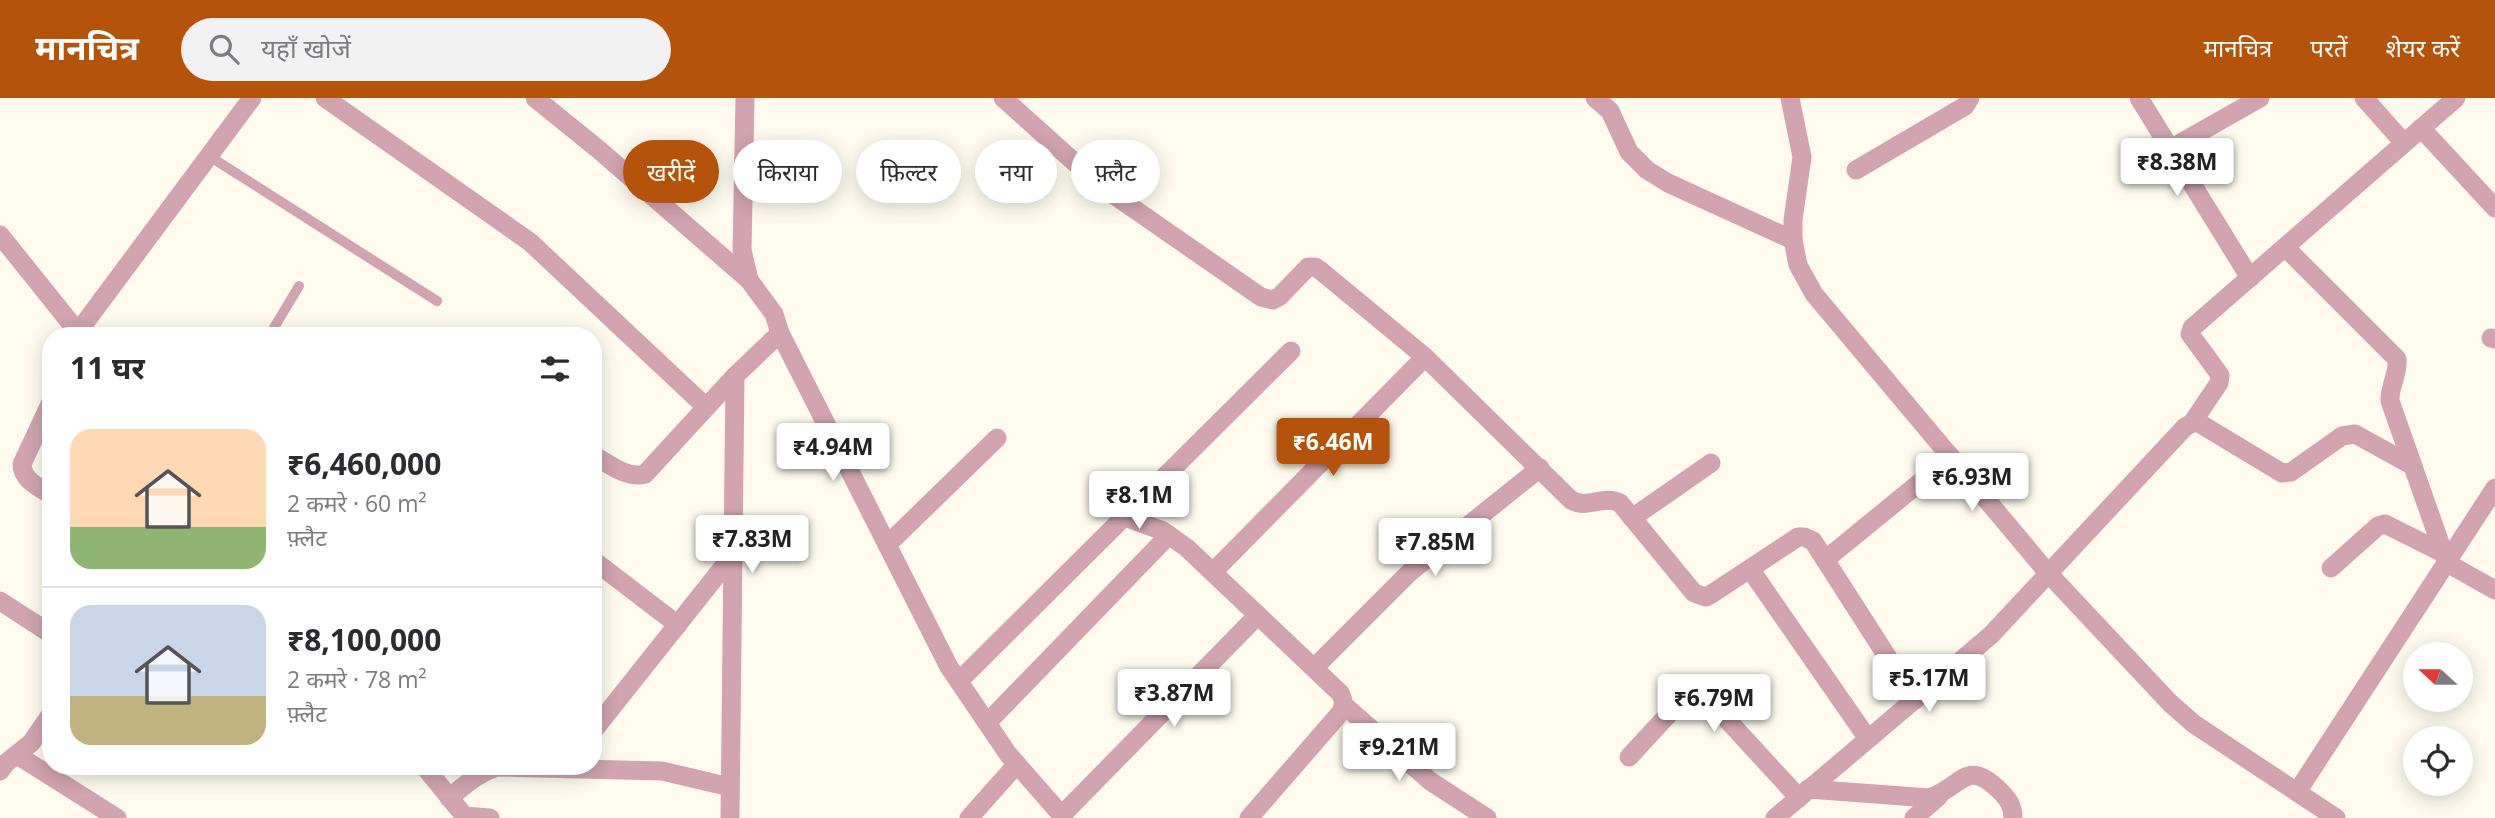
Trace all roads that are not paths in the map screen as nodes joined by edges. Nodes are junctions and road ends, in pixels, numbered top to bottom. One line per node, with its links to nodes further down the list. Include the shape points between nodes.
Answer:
1 (252, 98): 16 (street)
2 (325, 98): 33 (street, via 530,242)
3 (534, 98): 23 (street)
4 (1003, 98): 31 (street, via 1101,186 1261,297 1273,300 1301,272 1315,267)
5 (1595, 98): 20 (street, via 1609,111 1629,152 1647,170)
6 (1790, 98): 20 (street, via 1802,157)
7 (1970, 98): 17 (street, via 1965,106)
8 (2139, 98): 15 (street)
9 (2260, 98): 15 (street)
10 (2364, 98): 14 (street)
11 (2456, 98): 13 (street)
12 (745, 99): 23 (street, via 742,250)
13 (2421, 128): 14 (street); 18 (street)
14 (2404, 143): 21 (street)
15 (2170, 149): 22 (street)
16 (209, 156): 25 (lane); 27 (street)
17 (1856, 170)
18 (2495, 208)
19 (0, 235): 26 (street)
20 (1793, 240): 37 (street, via 1798,265 1814,294)
21 (2285, 247): 22 (street); 40 (street, via 2397,359 2390,401)
22 (2250, 278): 35 (street, via 2192,328 2195,343 2220,375)
23 (749, 280): 29 (street, via 774,314)
24 (299, 286): 28 (lane)
25 (437, 300)
26 (74, 327)
27 (86, 327)
28 (274, 327)
29 (779, 333): 32 (street); 47 (street)
30 (1291, 351): 44 (street)
31 (1425, 356): 41 (street); 54 (street)
32 (735, 376): 33 (street); 48 (street)
33 (706, 407): 38 (street, via 645,474 627,474)
34 (42, 421): 43 (street, via 22,472)
35 (2192, 423): 40 (street, via 2282,473 2291,472 2342,436 2355,434); 55 (street)
36 (997, 438): 47 (street)
37 (1951, 457): 50 (street); 55 (street)
38 (602, 460)
39 (1711, 463): 45 (street)
40 (2413, 466): 49 (street)
41 (1539, 468): 45 (street, via 1577,503 1614,500); 61 (street, via 1410,572)
42 (2495, 488): 49 (street)
43 (42, 489)
44 (1125, 517): 46 (street); 62 (street)
45 (1632, 518): 53 (street, via 1700,596 1710,595)
46 (1169, 535): 54 (street); 66 (street)
47 (887, 545): 62 (street)
48 (732, 556): 59 (street); 78 (street)
49 (2445, 558): 52 (street, via 2385,524); 56 (street); 79 (street)
50 (1825, 560): 53 (street, via 1813,541 1798,537); 63 (street)
51 (602, 567): 59 (street)
52 (2332, 568)
53 (1750, 569): 68 (street)
54 (1213, 572): 58 (street)
55 (2048, 573): 63 (street, via 1991,635); 79 (street, via 2170,703)
56 (2495, 590)
57 (0, 601): 60 (street)
58 (1258, 615): 61 (street); 84 (street)
59 (678, 625): 65 (street)
60 (42, 628)
61 (1314, 668): 64 (street, via 1340,693)
62 (959, 681): 66 (street)
63 (1915, 700): 68 (street)
64 (1344, 705): 89 (street); 90 (street, via 1430,781)
65 (602, 720)
66 (987, 723): 71 (street)
67 (42, 727): 69 (street)
68 (1868, 739): 80 (street)
69 (16, 755): 73 (street); 74 (street)
70 (1629, 757): 80 (street, via 1689,692 1699,689)
71 (1017, 764): 84 (street); 88 (street)
72 (602, 769): 78 (street, via 662,771)
73 (0, 771)
74 (42, 771)
75 (48, 775): 85 (street)
76 (432, 775): 82 (street)
77 (478, 775): 82 (street)
78 (730, 787): 87 (street)
79 (2297, 792): 94 (street)
80 (1803, 794): 81 (street, via 1929,799); 91 (street)
81 (1940, 795): 92 (street); 93 (street, via 1976,774 1987,778 2010,801)
82 (449, 798): 83 (street)
83 (465, 817): 86 (street)
84 (1063, 817)
85 (117, 818)
86 (490, 818)
87 (730, 818)
88 (969, 818)
89 (1249, 818)
90 (1487, 818)
91 (1775, 818)
92 (1914, 818)
93 (2013, 818)
94 (2336, 818)

